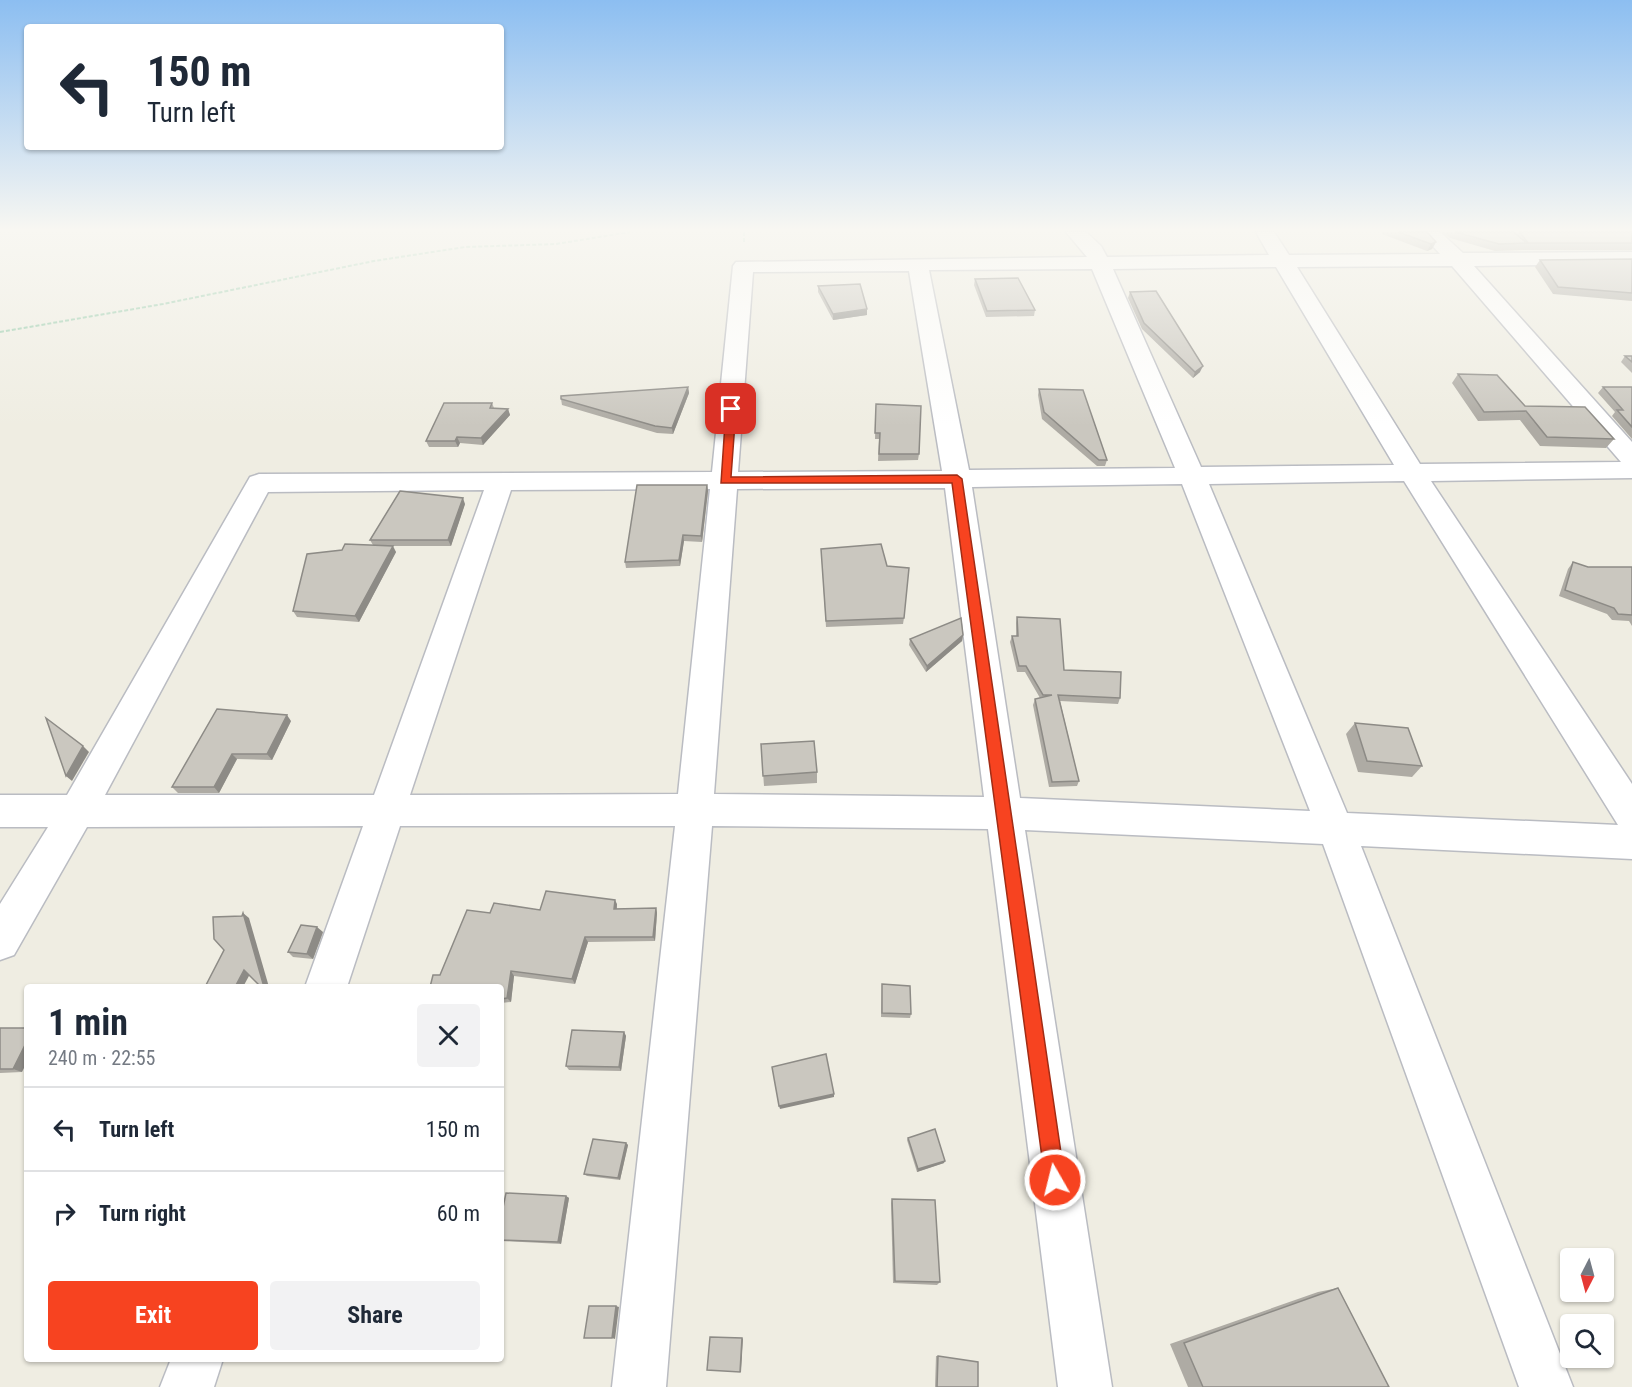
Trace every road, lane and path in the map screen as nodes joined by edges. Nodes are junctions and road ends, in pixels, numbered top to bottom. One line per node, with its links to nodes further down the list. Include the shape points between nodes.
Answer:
1 (199, 297): 7 (path)
2 (740, 297): 13 (street)
3 (924, 297): 12 (street)
4 (1115, 297): 11 (street)
5 (1306, 297): 10 (street)
6 (1490, 297): 8 (street)
7 (0, 333)
8 (1632, 458)
9 (1632, 470): 10 (street)
10 (1412, 473): 11 (street); 20 (street)
11 (1192, 476): 12 (street); 21 (street)
12 (957, 479): 13 (street); 19 (street)
13 (725, 481): 14 (street); 16 (street)
14 (500, 482): 15 (street); 18 (street, via 259,483)
15 (387, 810): 16 (street); 18 (street); 24 (street)
16 (695, 810): 19 (street); 27 (street)
17 (0, 811): 18 (street)
18 (77, 811): 23 (street)
19 (1003, 813): 21 (street); 28 (street)
20 (1632, 815)
21 (1335, 827): 22 (street); 29 (street)
22 (1632, 842)
23 (0, 941)
24 (327, 984)
25 (196, 1362): 26 (street)
26 (187, 1387)
27 (639, 1387)
28 (1085, 1387)
29 (1546, 1387)

